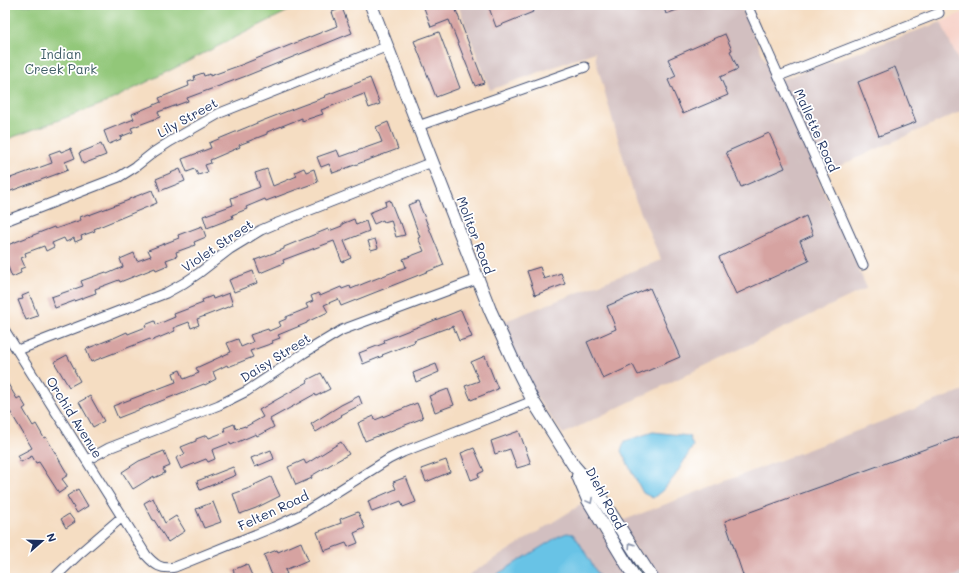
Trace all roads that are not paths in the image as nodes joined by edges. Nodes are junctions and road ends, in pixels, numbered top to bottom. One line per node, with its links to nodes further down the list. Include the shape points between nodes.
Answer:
1 (371, 5): 4 (street, Molitor Road)
2 (747, 5): 6 (street, Mallette Road)
3 (939, 13): 6 (street)
4 (388, 46): 7 (street, Molitor Road); 9 (street, Lily Street, via 220,113 170,140 119,177)
5 (585, 67): 7 (street)
6 (779, 76): 10 (street, Mallette Road)
7 (418, 126): 8 (street, Molitor Road)
8 (432, 162): 11 (street, Molitor Road); 13 (street, Violet Street, via 261,230 184,283 166,292)
9 (5, 221)
10 (863, 265)
11 (478, 279): 14 (street, Molitor Road, via 516,369); 15 (street, Daisy Street, via 342,330 219,405 109,448)
12 (5, 331): 13 (street, Orchid Avenue)
13 (18, 350): 15 (street, Orchid Avenue)
14 (533, 401): 16 (street, Molitor Road); 17 (street, Felten Road, via 403,452 300,514 175,567 156,565 146,555)
15 (87, 460): 17 (street, Orchid Avenue)
16 (574, 466): 19 (street, Diehl Road, one-way to 19, via 588,500); 20 (street, Diehl Road, one-way to 16, via 596,492)
17 (122, 517): 18 (street)
18 (54, 578)
19 (635, 578)
20 (652, 578)

